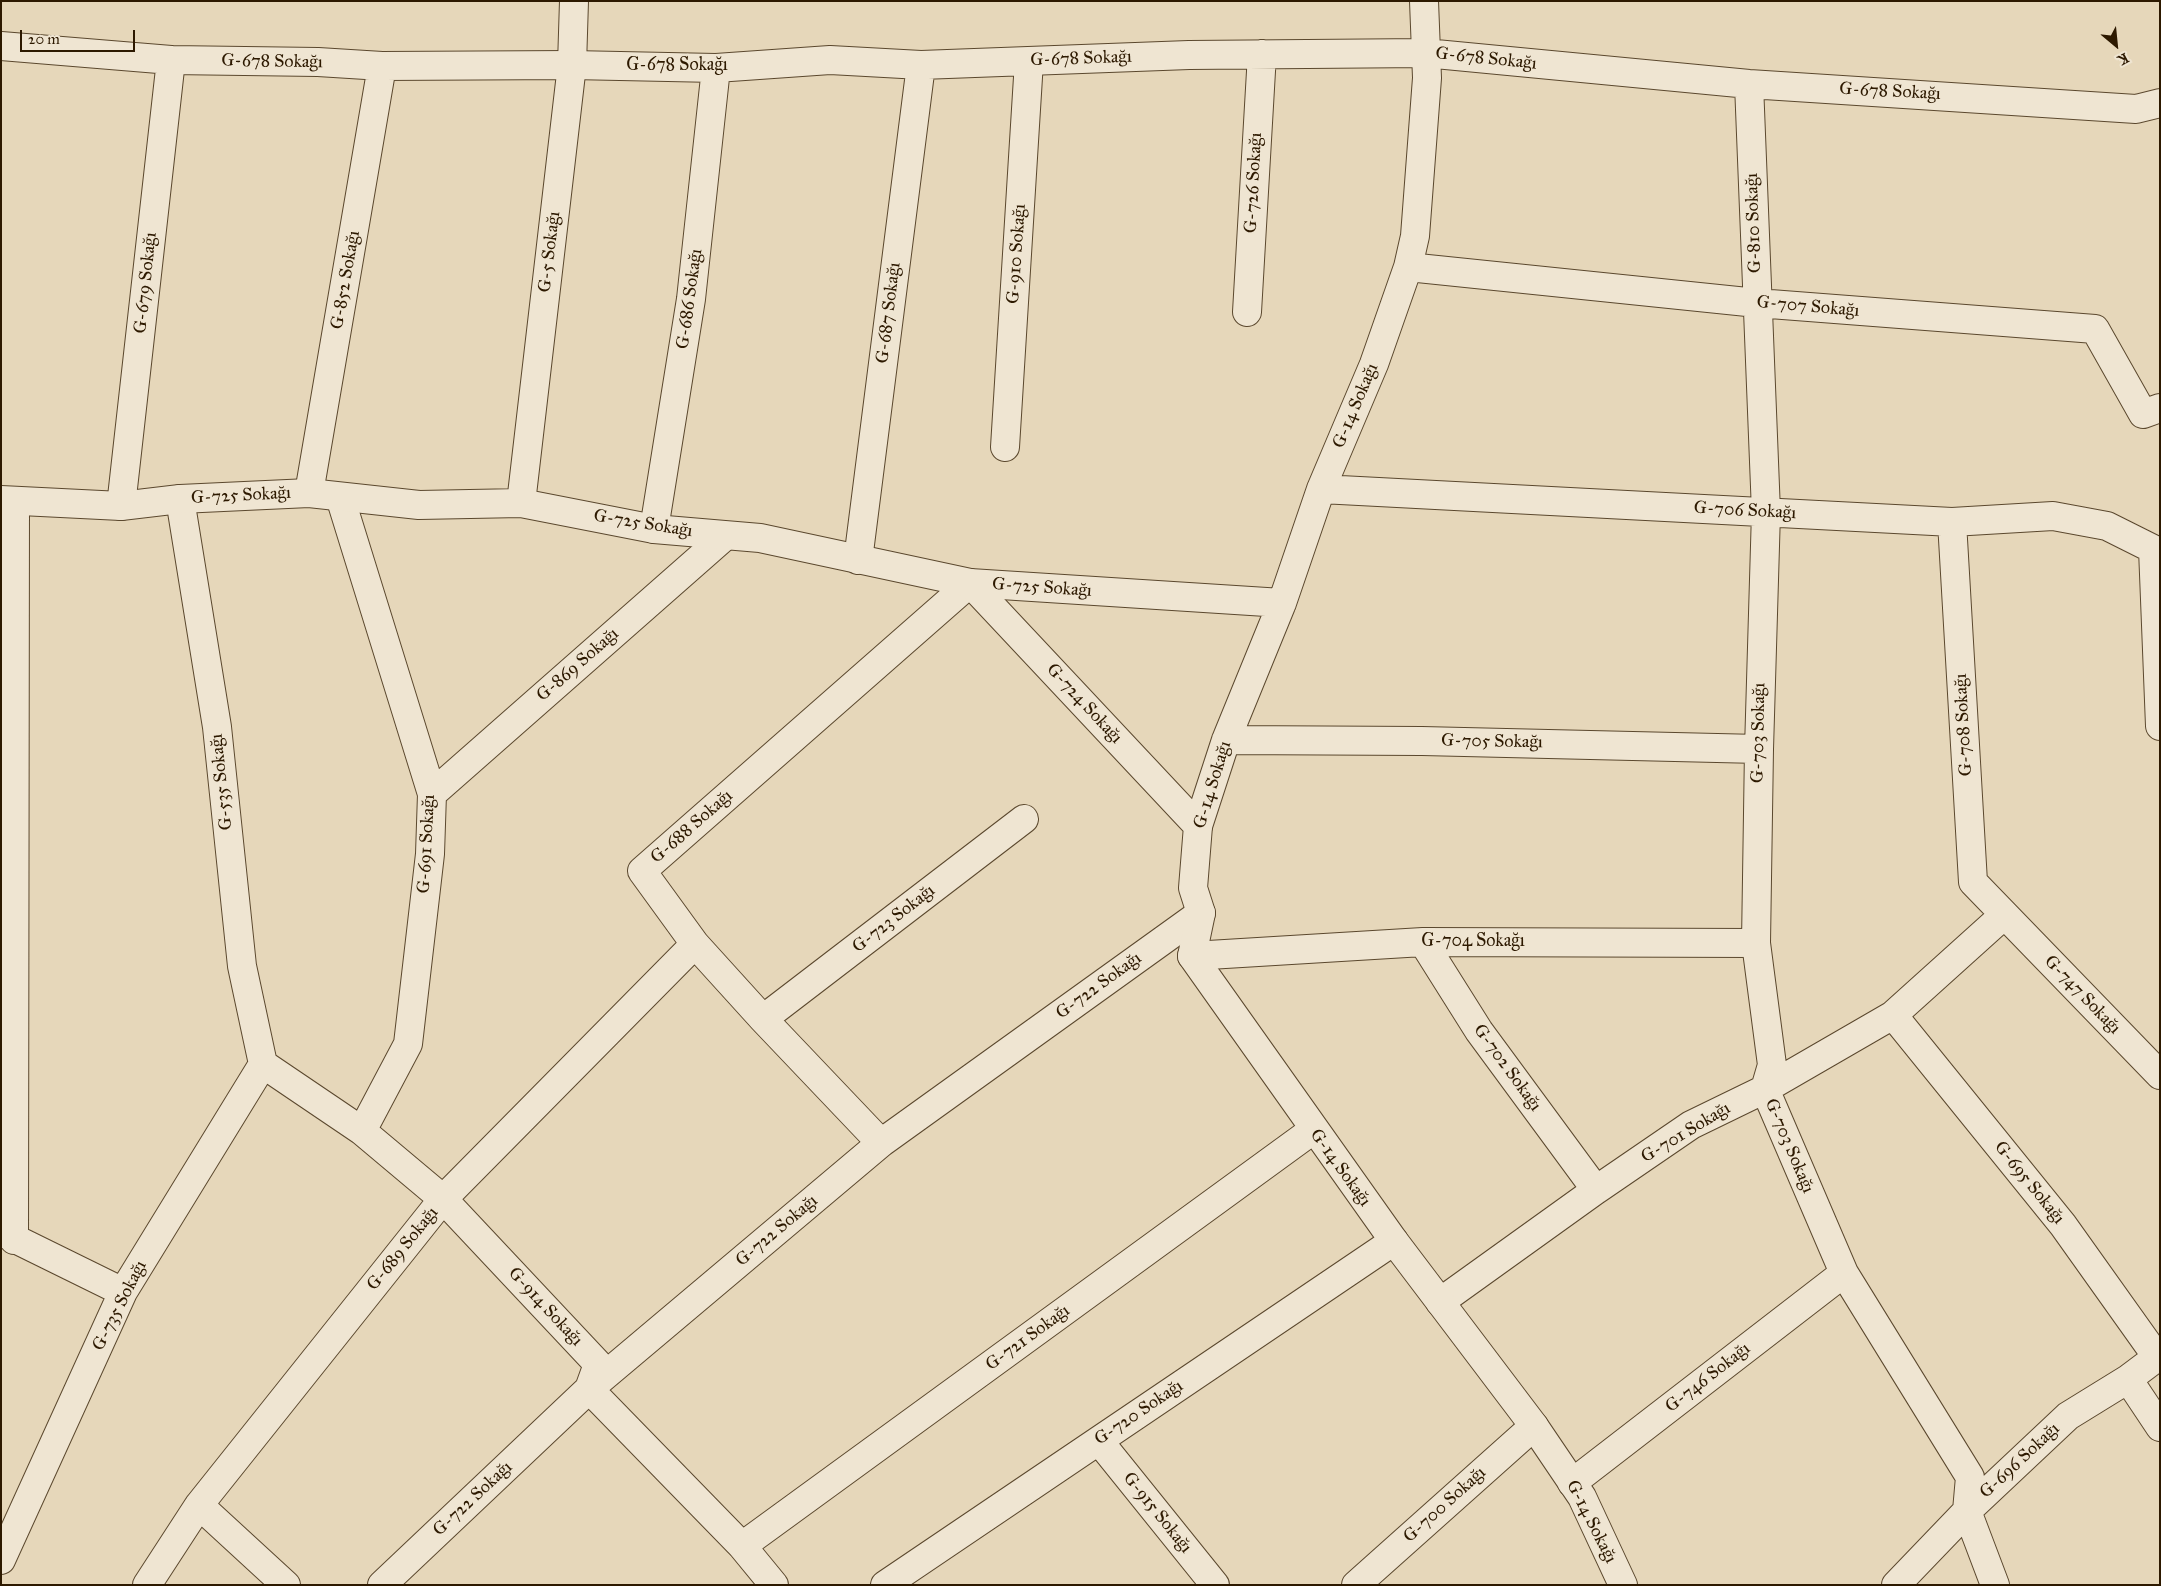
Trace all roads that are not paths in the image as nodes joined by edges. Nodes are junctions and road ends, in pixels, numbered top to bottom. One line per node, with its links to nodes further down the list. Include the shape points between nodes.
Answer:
1 (574, 1): 8 (street, G-5 Sokağı)
2 (1424, 1): 4 (street, G-14 Sokağı)
3 (1, 46): 6 (street, G-678 Sokağı)
4 (1425, 53): 5 (street, G-678 Sokağı); 12 (street, G-678 Sokağı); 14 (street, G-14 Sokağı, via 1428,78 1415,226)
5 (1262, 54): 7 (street, G-678 Sokağı); 16 (street, G-726 Sokağı)
6 (170, 60): 10 (street, G-678 Sokağı); 25 (street, G-679 Sokağı)
7 (1029, 61): 9 (street, G-678 Sokağı); 18 (street, G-910 Sokağı)
8 (572, 65): 10 (street, G-678 Sokağı); 11 (street, G-678 Sokağı); 24 (street, G-5 Sokağı)
9 (921, 65): 11 (street, G-678 Sokağı, via 830,60); 31 (street, G-687 Sokağı)
10 (382, 66): 20 (street, G-852 Sokağı)
11 (716, 68): 28 (street, G-686 Sokağı, via 692,300)
12 (1749, 84): 13 (street, G-678 Sokağı, via 2136,109); 15 (street, G-810 Sokağı)
13 (2160, 104)
14 (1408, 267): 15 (street, G-707 Sokağı); 19 (street, G-14 Sokağı, via 1374,364)
15 (1757, 303): 17 (street, G-707 Sokağı, via 2095,330 2142,414); 26 (street, G-810 Sokağı)
16 (1247, 312)
17 (2160, 408)
18 (1005, 447)
19 (1321, 489): 26 (street, G-706 Sokağı); 33 (street, G-14 Sokağı)
20 (309, 493): 21 (street, G-725 Sokağı); 22 (street, G-725 Sokağı)
21 (340, 497): 24 (street, G-725 Sokağı, via 419,505); 37 (street, G-691 Sokağı)
22 (180, 499): 25 (street, G-725 Sokağı); 48 (street, G-535 Sokağı, via 216,727 242,966)
23 (8, 501): 25 (street, G-725 Sokağı); 56 (street)
24 (521, 503): 28 (street, G-725 Sokağı)
25 (121, 506)
26 (1766, 512): 27 (street, G-706 Sokağı); 36 (street, G-703 Sokağı)
27 (1952, 522): 30 (street, G-706 Sokağı, via 2053,516 2107,526); 41 (street, G-708 Sokağı, via 1973,882)
28 (654, 530): 29 (street, G-725 Sokağı)
29 (724, 537): 31 (street, G-725 Sokağı, via 760,538); 37 (street, G-869 Sokağı)
30 (2156, 552): 34 (street)
31 (858, 560): 32 (street, G-725 Sokağı)
32 (970, 583): 33 (street, G-725 Sokağı); 39 (street, G-724 Sokağı); 44 (street, G-688 Sokağı, via 642,871)
33 (1282, 603): 35 (street, G-14 Sokağı)
34 (2160, 726)
35 (1226, 740): 36 (street, G-705 Sokağı); 39 (street, G-14 Sokağı)
36 (1758, 749): 43 (street, G-703 Sokağı)
37 (432, 794): 52 (street, G-691 Sokağı, via 430,854 408,1044)
38 (1024, 819): 47 (street, G-723 Sokağı)
39 (1198, 826): 40 (street, G-14 Sokağı, via 1193,888)
40 (1201, 913): 45 (street, G-14 Sokağı); 53 (street, G-722 Sokağı)
41 (2004, 915): 46 (street, G-701 Sokağı); 49 (street, G-747 Sokağı)
42 (1423, 942): 43 (street, G-704 Sokağı); 45 (street, G-704 Sokağı); 54 (street, G-702 Sokağı, via 1479,1032)
43 (1756, 943): 50 (street, G-703 Sokağı, via 1772,1065)
44 (695, 944): 47 (street, G-688 Sokağı); 55 (street, G-689 Sokağı)
45 (1192, 956): 51 (street, G-14 Sokağı)
46 (1893, 1015): 50 (street, G-701 Sokağı); 61 (street, G-695 Sokağı, via 2063,1225)
47 (763, 1019): 53 (street, G-688 Sokağı)
48 (263, 1064): 52 (street, G-914 Sokağı); 59 (street, G-735 Sokağı)
49 (2160, 1075)
50 (1765, 1089): 54 (street, G-701 Sokağı, via 1691,1125); 58 (street, G-703 Sokağı)
51 (1313, 1130): 57 (street, G-14 Sokağı); 70 (street, G-721 Sokağı)
52 (362, 1131): 55 (street, G-914 Sokağı)
53 (881, 1143): 63 (street, G-722 Sokağı)
54 (1596, 1190): 60 (street, G-701 Sokağı)
55 (443, 1200): 63 (street, G-914 Sokağı, via 598,1364); 68 (street, G-689 Sokağı)
56 (7, 1236): 59 (street)
57 (1394, 1241): 60 (street, G-14 Sokağı); 66 (street, G-720 Sokağı)
58 (1844, 1273): 67 (street, G-746 Sokağı); 69 (street, G-703 Sokağı, via 1970,1477)
59 (123, 1292): 71 (street, G-735 Sokağı)
60 (1440, 1302): 64 (street, G-14 Sokağı)
61 (2158, 1356): 62 (street, G-696 Sokağı)
62 (2128, 1379): 65 (street); 69 (street, G-696 Sokağı, via 2068,1416)
63 (590, 1388): 70 (street); 74 (street, G-722 Sokağı)
64 (1534, 1426): 67 (street, G-14 Sokağı); 78 (street, G-700 Sokağı)
65 (2160, 1427)
66 (1099, 1441): 76 (street, G-720 Sokağı); 77 (street, G-915 Sokağı)
67 (1572, 1483): 79 (street, G-14 Sokağı, via 1582,1497)
68 (199, 1505): 72 (street, G-689 Sokağı); 73 (street)
69 (1967, 1511): 80 (street, G-696 Sokağı); 81 (street, G-703 Sokağı)
70 (742, 1546): 75 (street)
71 (1, 1560)
72 (146, 1585)
73 (286, 1585)
74 (382, 1585)
75 (774, 1585)
76 (885, 1585)
77 (1215, 1585)
78 (1356, 1585)
79 (1623, 1585)
80 (1896, 1585)
81 (1995, 1585)

